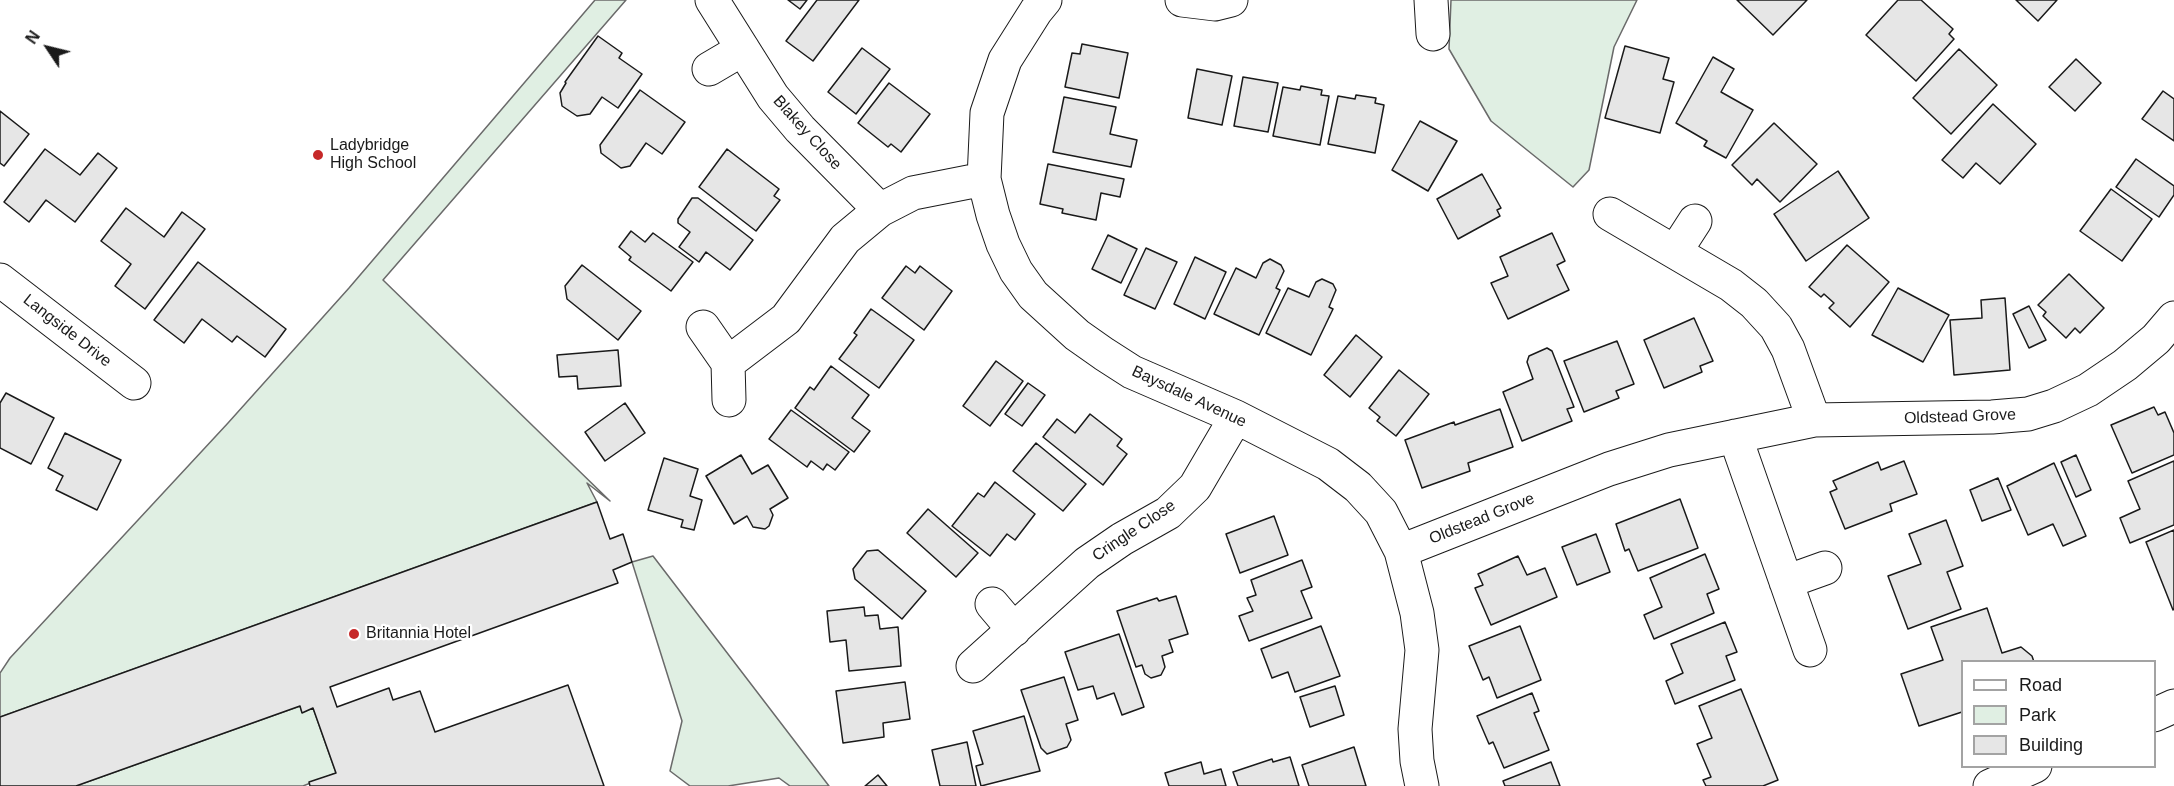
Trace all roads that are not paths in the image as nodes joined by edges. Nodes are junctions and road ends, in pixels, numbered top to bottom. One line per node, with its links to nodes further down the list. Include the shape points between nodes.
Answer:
1 (712, 0): 7 (main road, Blakey Close)
2 (1045, 0): 9 (main road, Baysdale Avenue, via 1005,60 987,113)
3 (1182, 0): 4 (main road, via 1215,4)
4 (1231, 0)
5 (1431, 0): 6 (main road)
6 (1433, 34)
7 (743, 49): 8 (main road); 10 (main road, Blakey Close, via 800,129)
8 (709, 69)
9 (984, 179): 10 (main road, via 913,193); 20 (main road, Baysdale Avenue, via 1003,244 1016,271 1053,315 1132,372)
10 (880, 210): 17 (main road, via 846,239 786,319)
11 (1610, 214): 13 (main road)
12 (1695, 221): 13 (main road)
13 (1675, 252): 21 (main road, via 1731,285 1776,327)
14 (0, 279): 18 (main road, Langside Drive)
15 (703, 327): 17 (main road)
16 (2168, 336): 21 (main road, Oldstead Grove, via 2088,390 2028,414)
17 (728, 363): 19 (main road)
18 (134, 383)
19 (729, 400)
20 (1236, 417): 23 (main road, Baysdale Avenue, via 1328,464 1358,488 1381,512); 27 (main road, Cringle Close, via 1195,487 1168,513 1087,563)
21 (1814, 420): 22 (main road, Oldstead Grove)
22 (1735, 436): 23 (main road, Oldstead Grove, via 1669,450 1608,469); 25 (main road)
23 (1401, 551): 33 (main road, Baysdale Avenue, via 1418,612 1422,650 1415,729)
24 (1825, 568): 25 (main road)
25 (1786, 582): 28 (main road)
26 (992, 604): 27 (main road)
27 (1014, 630): 29 (main road, Cringle Close)
28 (1810, 650)
29 (974, 666)
30 (2174, 706): 31 (main road)
31 (2156, 714)
32 (2030, 768): 34 (main road)
33 (1422, 786)
34 (1990, 786)

